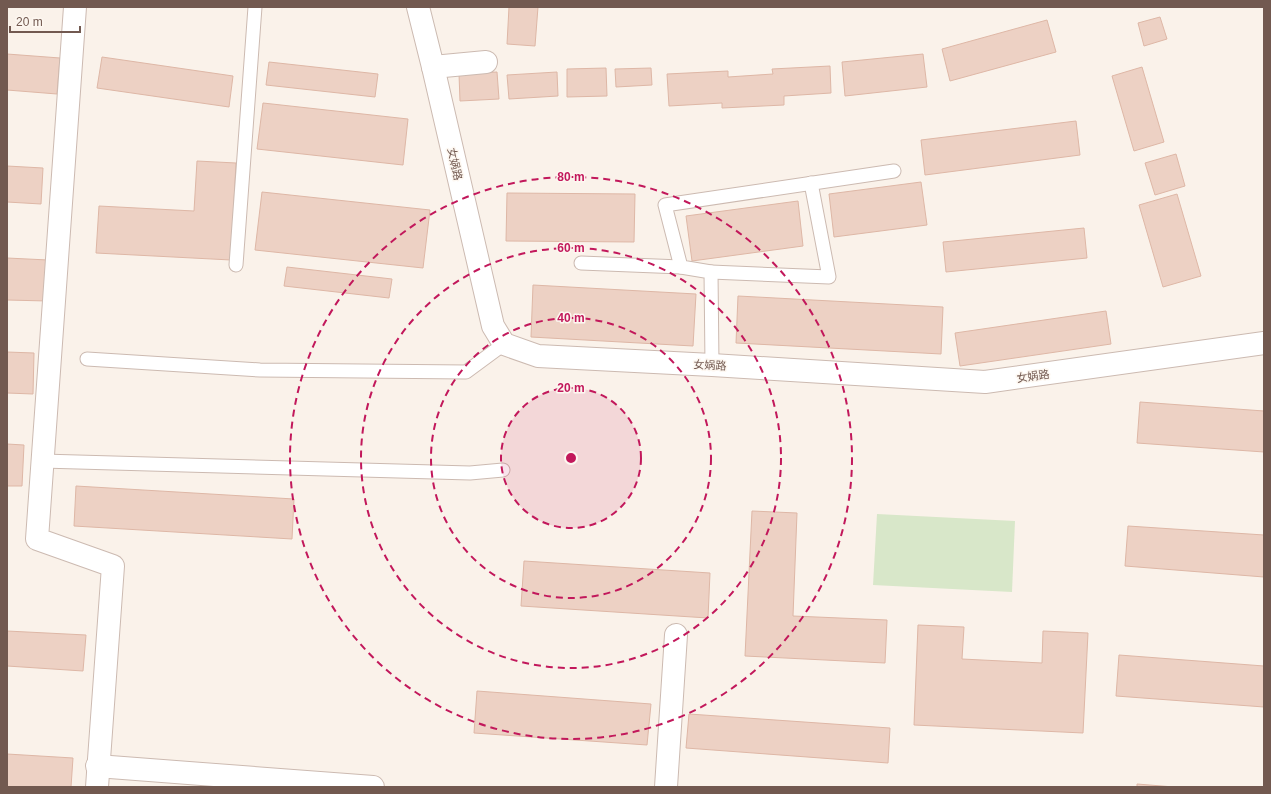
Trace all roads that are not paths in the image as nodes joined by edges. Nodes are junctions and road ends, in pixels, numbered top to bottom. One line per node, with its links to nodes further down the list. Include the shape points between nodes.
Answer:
1 (75, 7): 16 (street)
2 (255, 7): 9 (lane)
3 (418, 7): 5 (street, 女娲路)
4 (486, 62): 5 (street)
5 (433, 67): 13 (street, 女娲路, via 493,326)
6 (894, 171): 7 (lane)
7 (811, 183): 10 (lane, via 665,205); 11 (lane, via 829,277)
8 (581, 263): 10 (lane)
9 (236, 265)
10 (681, 267): 11 (lane)
11 (711, 272): 15 (lane)
12 (1264, 343): 15 (street, 女娲路, via 985,382)
13 (504, 344): 14 (lane, via 466,372 260,370); 15 (street, 女娲路, via 538,356)
14 (87, 360)
15 (712, 365)
16 (42, 461): 17 (lane, via 470,473); 19 (street, via 37,539 113,566)
17 (503, 470)
18 (676, 635): 21 (street)
19 (97, 777): 20 (street)
20 (373, 787)
21 (666, 787)

